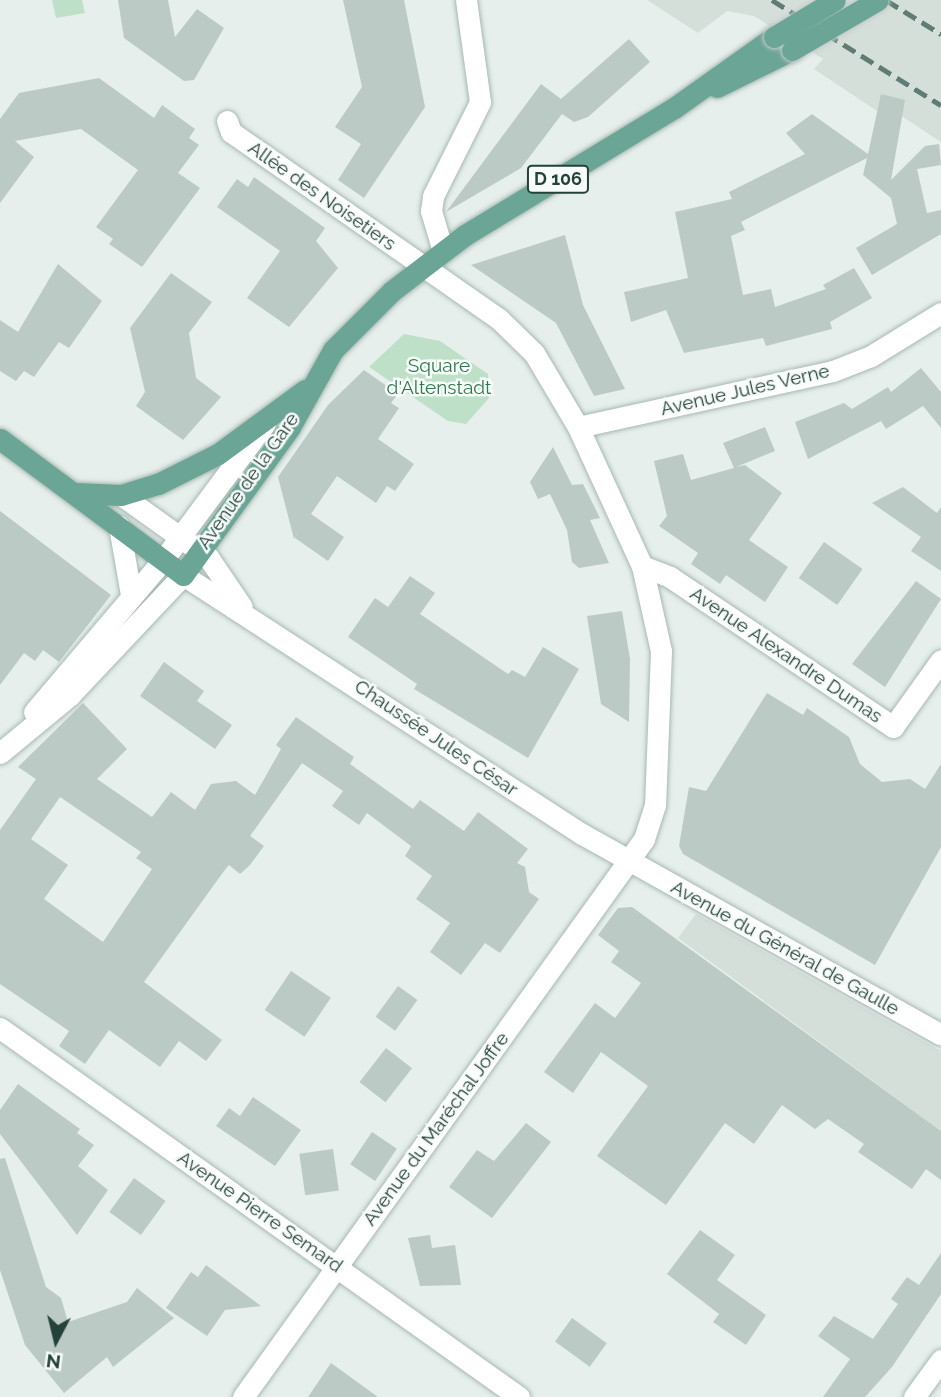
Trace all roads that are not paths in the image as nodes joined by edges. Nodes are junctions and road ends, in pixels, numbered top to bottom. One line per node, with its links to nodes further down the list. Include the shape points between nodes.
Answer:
1 (466, 0): 6 (street, via 480,102 433,196 431,212)
2 (835, 0): 4 (main road, D 106, bridge)
3 (878, 0): 4 (main road, D 106, bridge, via 792,50)
4 (674, 108): 6 (main road, D 106)
5 (227, 121): 7 (street, Allée des Noisetiers, via 231,132)
6 (443, 251): 7 (main road, D 106)
7 (424, 266): 9 (main road, Avenue de la Gare / D 106, via 333,350); 11 (street, Allée des Noisetiers, via 499,319 534,353)
8 (941, 313): 11 (street, Avenue Jules Verne, via 871,356 833,371)
9 (310, 386): 10 (main road, Avenue de la Gare / D 106); 17 (main road, Avenue de la Gare / D 106, via 290,426)
10 (266, 421): 14 (main road, Avenue de la Gare, via 187,470); 16 (street, Avenue de la Gare / D 106)
11 (578, 427): 19 (street, Allée des Noisetiers)
12 (0, 439): 13 (main road, Chaussée Jules César)
13 (75, 493): 14 (main road); 15 (main road, Chaussée Jules César)
14 (121, 495): 16 (street, Chaussée Jules César)
15 (118, 526): 18 (main road, Chaussée Jules César); 21 (street)
16 (180, 535): 17 (street, Chaussée Jules César); 18 (street, Avenue de la Gare / D 106)
17 (200, 551): 20 (main road, Avenue de la Gare / D 106); 22 (street, Chaussée Jules César)
18 (163, 560): 20 (main road, Chaussée Jules César); 21 (street, D 106)
19 (642, 566): 23 (street, Avenue Alexandre Dumas, via 670,577 892,727); 25 (street, Avenue du Maréchal Joffre, via 662,651 662,730 655,805)
20 (183, 575): 22 (street, Chaussée Jules César); 24 (street, D 106, via 69,695)
21 (131, 595): 24 (street, D 106)
22 (246, 612): 25 (street, Chaussée Jules César)
23 (941, 660)
24 (0, 753)
25 (628, 861): 27 (street, Avenue du Général de Gaulle); 28 (street, Avenue du Maréchal Joffre)
26 (0, 1028): 28 (street, Avenue Pierre Semard)
27 (941, 1035)
28 (335, 1266): 30 (street, Avenue du Maréchal Joffre); 31 (street, Avenue Pierre Semard)
29 (941, 1360): 32 (street)
30 (243, 1397)
31 (519, 1397)
32 (914, 1397)

